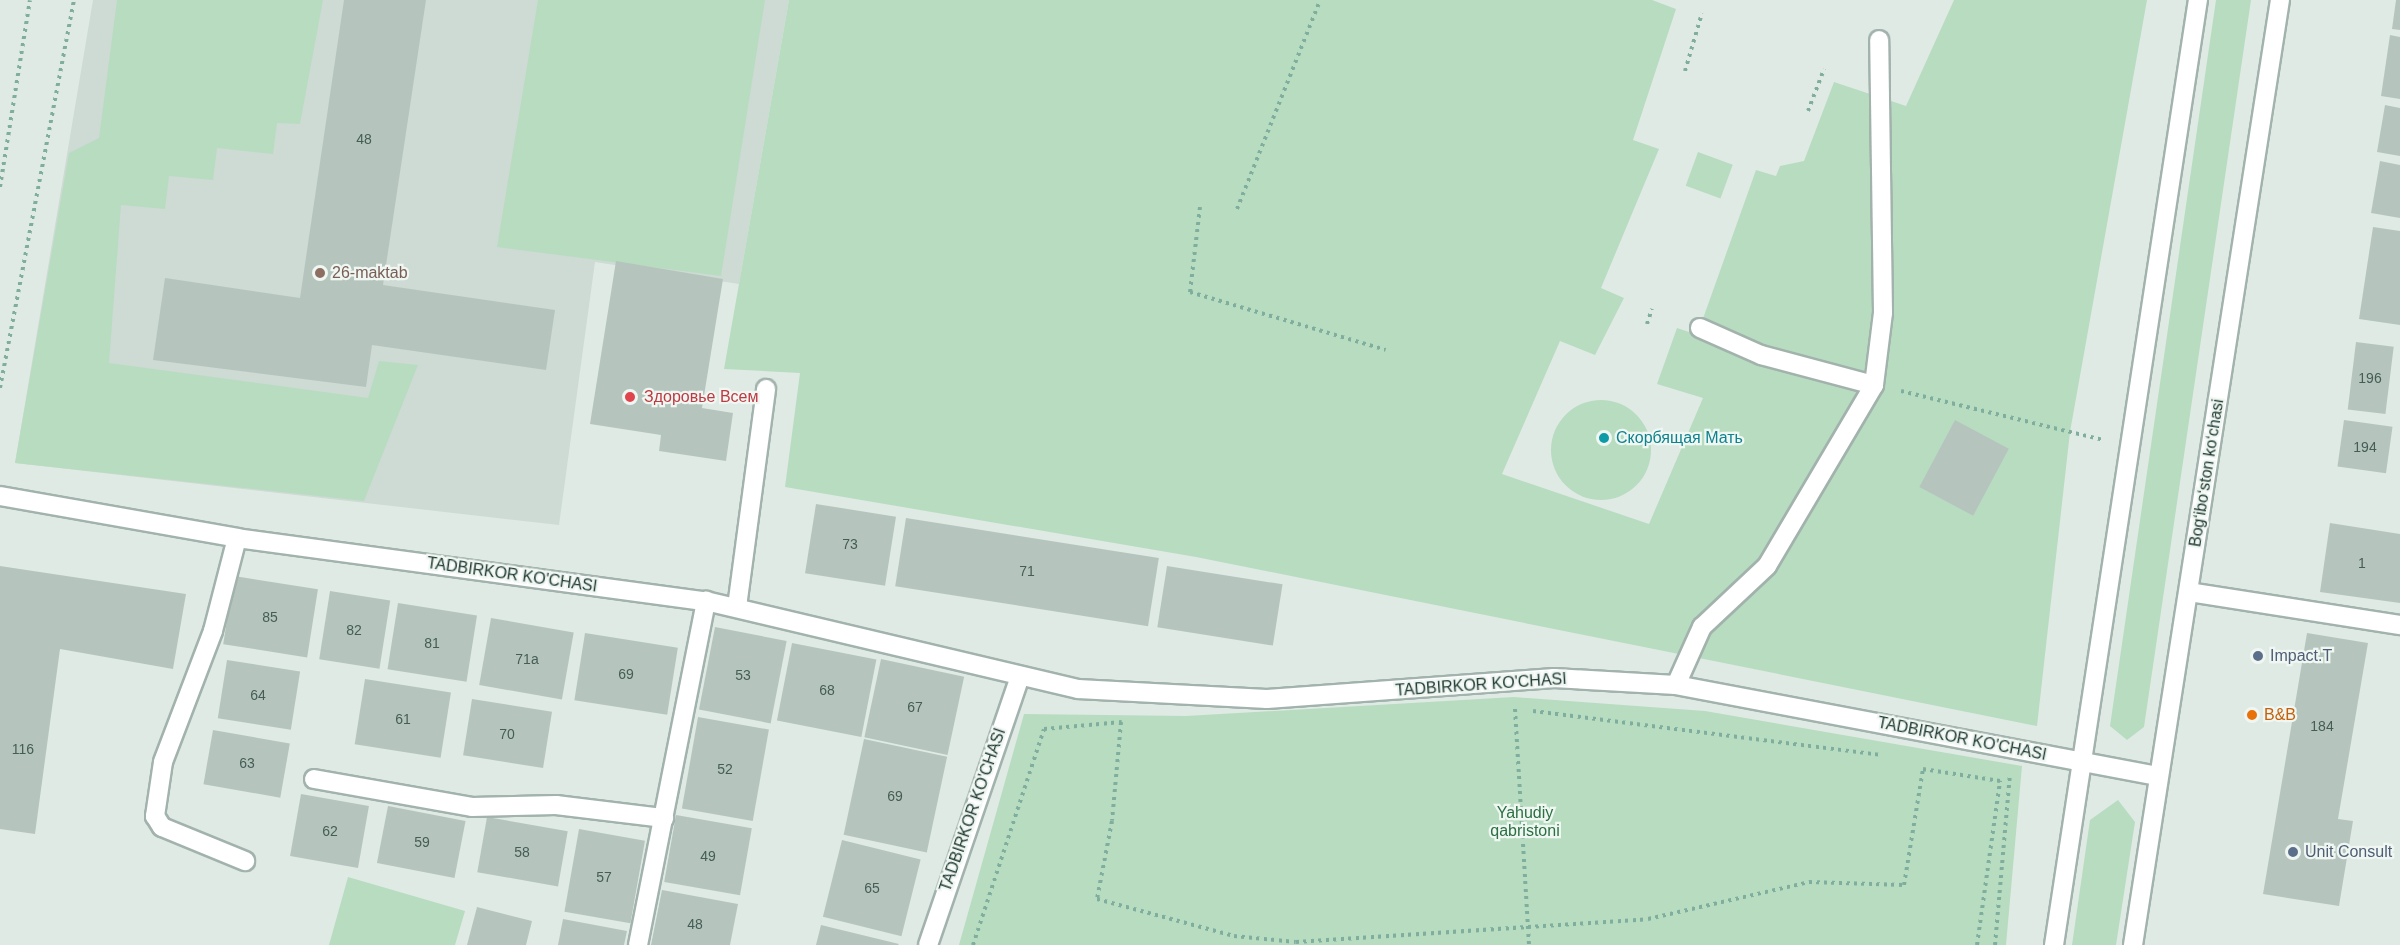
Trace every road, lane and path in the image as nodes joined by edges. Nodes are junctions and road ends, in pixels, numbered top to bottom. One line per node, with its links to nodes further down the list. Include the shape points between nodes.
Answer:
1 (30, 0): 11 (path)
2 (74, 0): 19 (path)
3 (1320, 0): 13 (path)
4 (2198, 0): 21 (street)
5 (2280, 0): 24 (street, Bogʻiboʻston koʻchasi)
6 (1702, 13): 9 (path)
7 (1879, 40): 18 (street, via 1882,313)
8 (1824, 69): 10 (path)
9 (1685, 71)
10 (1808, 111)
11 (0, 187)
12 (1200, 207): 17 (path, via 1190,292)
13 (1237, 209)
14 (1652, 309): 15 (path)
15 (1647, 324)
16 (1700, 328): 18 (street, via 1761,355)
17 (1386, 350)
18 (1874, 385): 21 (path); 30 (street, via 1767,566 1702,627)
19 (0, 388)
20 (766, 389): 26 (street)
21 (2130, 446): 39 (street)
22 (0, 496): 23 (street, TADBIRKOR KO'CHASI)
23 (237, 538): 25 (street, TADBIRKOR KO'CHASI); 47 (street, via 213,631 163,762 155,816 162,827)
24 (2189, 592): 27 (street); 43 (street, Bogʻiboʻston koʻchasi)
25 (706, 601): 26 (street, TADBIRKOR KO'CHASI); 46 (street)
26 (737, 607): 28 (street, TADBIRKOR KO'CHASI)
27 (2400, 624)
28 (1020, 676): 29 (street, TADBIRKOR KO'CHASI, via 1089,690 1224,699 1325,697); 50 (street, TADBIRKOR KO'CHASI)
29 (1513, 680): 30 (street, TADBIRKOR KO'CHASI); 31 (path)
30 (1676, 685): 36 (street, TADBIRKOR KO'CHASI)
31 (1515, 708): 32 (path); 37 (path); 48 (path)
32 (1503, 709)
33 (1121, 714): 34 (path)
34 (1121, 722): 35 (path); 48 (path, via 1112,821 1097,899 1234,936 1296,942); 51 (path, via 1044,729)
35 (1131, 723)
36 (2018, 750): 39 (street, TADBIRKOR KO'CHASI); 42 (path)
37 (1884, 756)
38 (1918, 760): 40 (path)
39 (2082, 762): 43 (street, TADBIRKOR KO'CHASI); 55 (street)
40 (1964, 766)
41 (1999, 771): 42 (path)
42 (2010, 773): 45 (path); 54 (path)
43 (2159, 776): 56 (street, Bogʻiboʻston koʻchasi)
44 (314, 779): 46 (street, via 472,807 556,805)
45 (2000, 781): 48 (path, via 1923,769 1904,885 1809,882 1648,919); 53 (path)
46 (664, 818): 49 (street)
47 (245, 861)
48 (1528, 930): 52 (path)
49 (638, 945)
50 (928, 945)
51 (973, 945)
52 (1529, 945)
53 (1977, 945)
54 (1995, 945)
55 (2054, 945)
56 (2133, 945)

